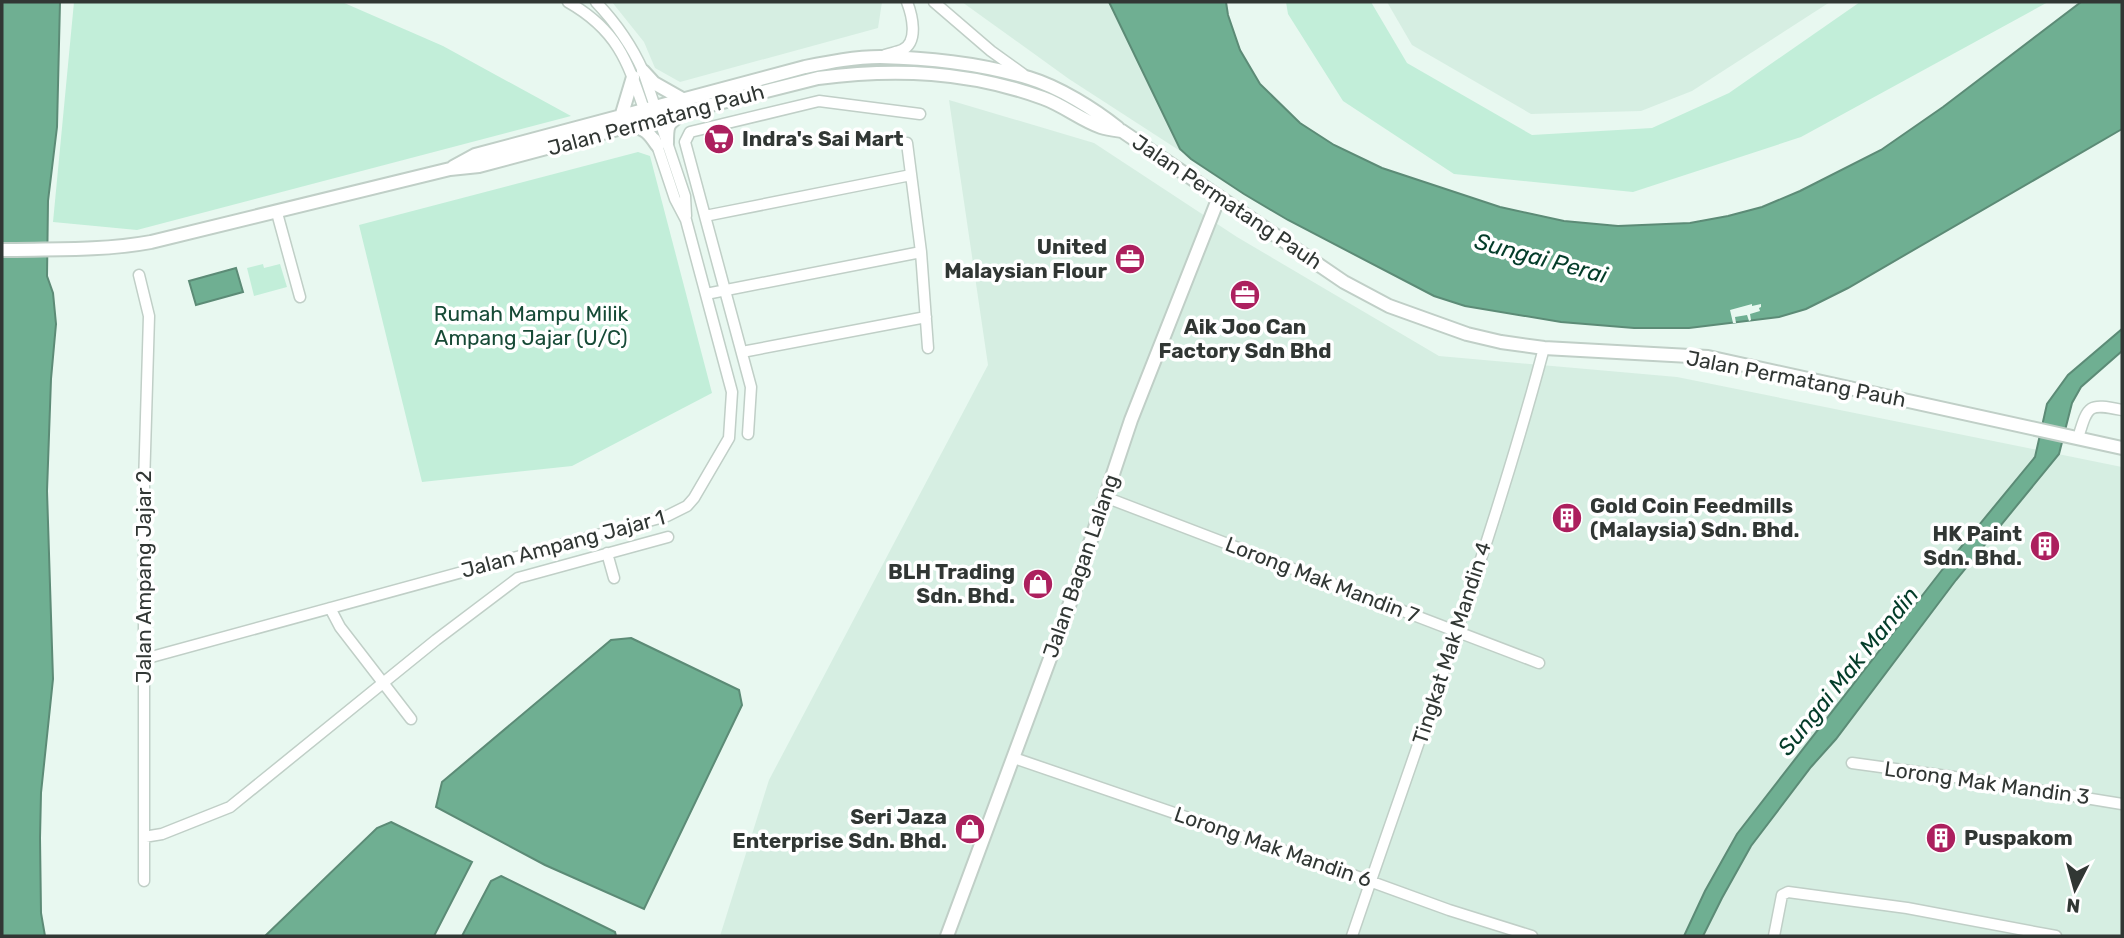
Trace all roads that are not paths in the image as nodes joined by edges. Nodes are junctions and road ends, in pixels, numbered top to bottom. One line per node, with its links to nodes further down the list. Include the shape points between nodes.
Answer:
1 (568, 2): 6 (street, via 602,27)
2 (596, 2): 6 (street, via 618,26)
3 (907, 2): 5 (street, via 912,14 911,40 905,49)
4 (934, 2): 7 (street)
5 (878, 57): 7 (main road, via 977,66); 8 (main road, via 805,67)
6 (638, 74): 8 (main road); 9 (street, Jalan Ampang Jajar 1); 11 (main road)
7 (1031, 79): 12 (main road, via 1080,102)
8 (686, 105): 9 (main road, Jalan Permatang Pauh); 12 (main road, Jalan Permatang Pauh, via 845,74 915,72 1014,89 1100,127); 14 (main road, via 670,122)
9 (652, 114): 11 (main road, Jalan Permatang Pauh); 14 (street, Jalan Ampang Jajar 1)
10 (920, 114): 18 (street, via 819,100 690,132 685,142)
11 (625, 121): 14 (main road, via 648,131); 17 (main road, Jalan Permatang Pauh, via 479,166 450,169)
12 (1122, 131): 16 (main road, Jalan Permatang Pauh)
13 (907, 143): 15 (street)
14 (662, 144): 23 (street, Jalan Ampang Jajar 1)
15 (911, 175): 18 (street); 20 (street)
16 (1219, 198): 27 (main road, Jalan Permatang Pauh, via 1389,306 1467,334); 33 (main road, Jalan Bagan Lalang)
17 (277, 213): 19 (main road, Jalan Permatang Pauh, via 125,247); 24 (street)
18 (705, 216): 22 (street)
19 (2, 250)
20 (920, 252): 22 (street); 25 (street)
21 (139, 275): 39 (street, Jalan Ampang Jajar 2, via 149,316)
22 (725, 291): 23 (street); 28 (street)
23 (706, 294): 37 (street, Jalan Ampang Jajar 1, via 732,392 729,438 687,506 667,516)
24 (300, 297)
25 (926, 317): 26 (street); 28 (street)
26 (928, 348)
27 (1544, 348): 31 (main road, Jalan Permatang Pauh, via 1708,357); 38 (street, Tingkat Mak Mandin 4)
28 (742, 352): 30 (street, via 751,387)
29 (2122, 410): 31 (street, via 2091,408)
30 (748, 434)
31 (2078, 438): 32 (main road, Jalan Permatang Pauh)
32 (2122, 448)
33 (1105, 497): 38 (street, Lorong Mak Mandin 7); 43 (main road, Jalan Bagan Lalang)
34 (668, 537): 35 (street)
35 (607, 553): 36 (street); 41 (street, via 518,578)
36 (614, 578)
37 (330, 608): 39 (street, Jalan Ampang Jajar 1); 41 (street)
38 (1457, 632): 40 (street, Lorong Mak Mandin 7); 48 (street, Tingkat Mak Mandin 4)
39 (144, 659): 46 (street, Jalan Ampang Jajar 2)
40 (1539, 663)
41 (383, 683): 42 (street); 46 (street, via 230,807)
42 (411, 719)
43 (1014, 758): 48 (street, Lorong Mak Mandin 6); 49 (main road, Jalan Bagan Lalang)
44 (1852, 763): 45 (street, Lorong Mak Mandin 3)
45 (2122, 804)
46 (144, 837): 47 (street, Jalan Ampang Jajar 2)
47 (144, 881)
48 (1371, 881): 50 (street, Tingkat Mak Mandin 4); 51 (street, Lorong Mak Mandin 6)
49 (947, 936)
50 (1352, 936)
51 (1532, 936)
52 (1774, 936): 53 (street, via 1782,895 1788,892)
53 (2056, 936)

